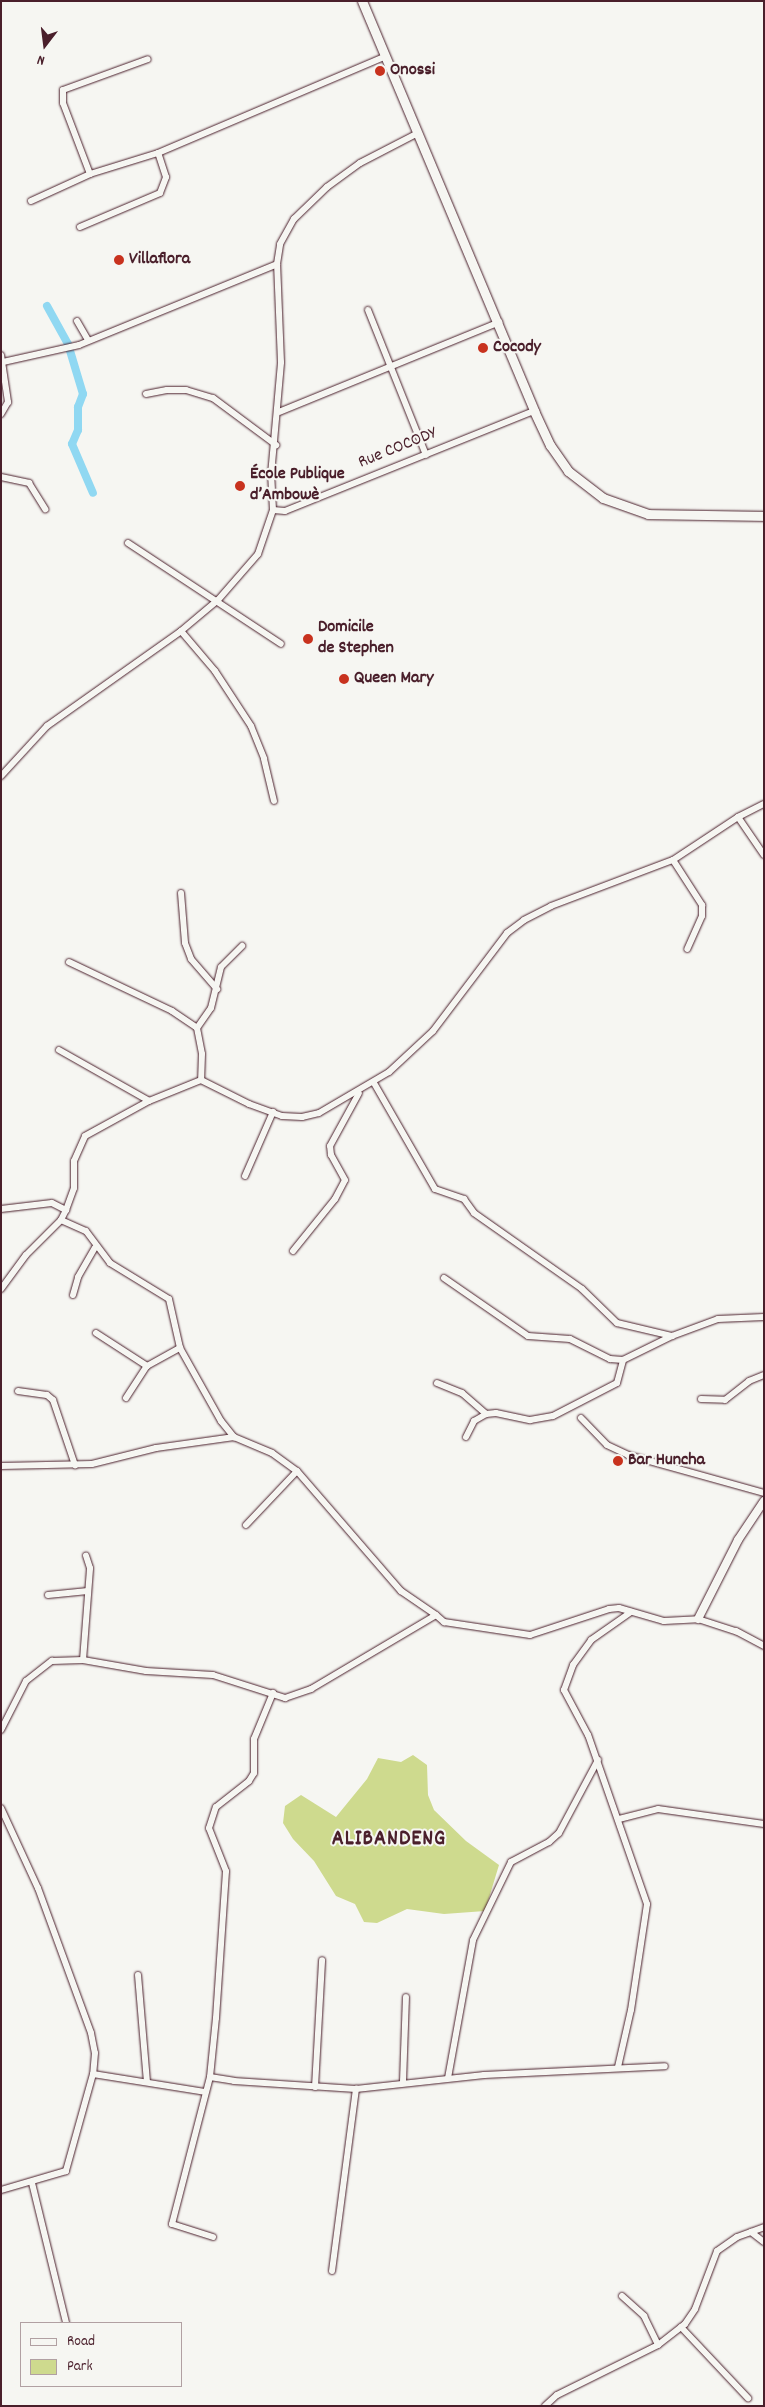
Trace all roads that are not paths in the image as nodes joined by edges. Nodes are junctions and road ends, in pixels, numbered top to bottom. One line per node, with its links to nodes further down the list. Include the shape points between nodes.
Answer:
1 (362, 1): 2 (main road)
2 (386, 56): 4 (main road); 5 (street)
3 (148, 58): 6 (street, via 63,90 63,103)
4 (418, 134): 9 (street, via 360,163 316,197 286,233); 12 (main road)
5 (158, 153): 6 (street); 8 (street, via 166,177 160,193)
6 (90, 174): 7 (street)
7 (31, 201)
8 (80, 227)
9 (277, 264): 13 (street); 18 (street, via 281,324)
10 (368, 310): 15 (street)
11 (77, 321): 13 (street)
12 (499, 322): 15 (street); 17 (main road)
13 (88, 340): 14 (street)
14 (2, 358): 19 (street, via 8,402)
15 (390, 367): 18 (street); 21 (street)
16 (146, 394): 20 (street, via 186,390 213,398)
17 (534, 411): 21 (street, Rue COCODY); 25 (main road, via 550,445 568,471 603,498 625,508 664,516)
18 (279, 412): 20 (street)
19 (1, 414)
20 (276, 444): 24 (street, via 272,475)
21 (426, 454): 24 (street, Rue COCODY, via 285,511)
22 (1, 477): 23 (street, via 30,483)
23 (45, 509)
24 (273, 510): 27 (street, via 258,554)
25 (764, 516)
26 (128, 543): 27 (street)
27 (218, 600): 28 (street); 29 (street)
28 (181, 631): 30 (street, via 64,712 24,748); 31 (street, via 211,666 251,726 264,759)
29 (281, 644)
30 (1, 776)
31 (274, 801)
32 (764, 804): 33 (street)
33 (738, 817): 34 (street); 35 (street)
34 (764, 855)
35 (672, 860): 38 (street, via 702,904 702,916); 44 (street, via 551,906 516,926 433,1031)
36 (181, 893): 40 (street, via 188,951 198,969)
37 (242, 946): 40 (street, via 222,967)
38 (687, 949)
39 (69, 962): 41 (street, via 172,1011)
40 (217, 989): 41 (street, via 206,1018)
41 (197, 1028): 43 (street, via 202,1054)
42 (59, 1050): 46 (street)
43 (201, 1080): 46 (street); 47 (street)
44 (374, 1083): 45 (street); 59 (street, via 435,1190 464,1199 474,1213 582,1289 617,1322)
45 (360, 1092): 47 (street, via 319,1113 302,1117); 53 (street, via 330,1146 331,1155 345,1180 335,1199)
46 (150, 1101): 50 (street, via 85,1136 74,1161 74,1188)
47 (273, 1112): 48 (street)
48 (245, 1176)
49 (1, 1208): 50 (street, via 45,1203)
50 (66, 1210): 51 (street)
51 (61, 1220): 52 (street, via 86,1231); 55 (street, via 26,1255)
52 (95, 1247): 56 (street, via 78,1277); 60 (street, via 110,1263 169,1299)
53 (293, 1251)
54 (444, 1278): 61 (street, via 528,1336 570,1339 610,1359)
55 (1, 1289)
56 (73, 1295)
57 (764, 1317): 59 (street, via 718,1320)
58 (96, 1333): 62 (street)
59 (672, 1336): 61 (street)
60 (180, 1348): 62 (street); 70 (street, via 221,1422)
61 (623, 1360): 68 (street, via 617,1383 553,1416 530,1420)
62 (147, 1366): 66 (street)
63 (764, 1375): 67 (street, via 749,1381 725,1400)
64 (437, 1383): 68 (street, via 462,1393)
65 (18, 1391): 72 (street, via 47,1395 52,1400)
66 (126, 1398)
67 (701, 1399)
68 (486, 1414): 71 (street, via 474,1421)
69 (582, 1418): 75 (street, via 607,1445 628,1455)
70 (234, 1437): 72 (street, via 156,1448 107,1462); 74 (street, via 272,1453)
71 (466, 1438)
72 (75, 1465): 73 (street)
73 (1, 1466)
74 (297, 1471): 77 (street); 82 (street, via 401,1591)
75 (764, 1493)
76 (764, 1501): 83 (street, via 738,1540)
77 (246, 1524)
78 (86, 1556): 79 (street, via 90,1568)
79 (88, 1592): 80 (street); 85 (street)
80 (48, 1595)
81 (631, 1612): 82 (street, via 620,1608 608,1609 530,1635 444,1622); 83 (street, via 664,1621); 88 (street, via 591,1640 573,1665 564,1690)
82 (436, 1616): 86 (street, via 297,1695 285,1698)
83 (698, 1619): 84 (street, via 736,1630)
84 (764, 1646)
85 (83, 1660): 86 (street, via 146,1671 213,1675); 87 (street, via 52,1662 34,1673 19,1690)
86 (273, 1693): 98 (street, via 254,1739 254,1773 250,1781 216,1806 210,1817 209,1828 226,1871)
87 (1, 1730)
88 (598, 1760): 90 (street); 99 (street, via 559,1833 549,1842 511,1862 501,1880 473,1940)
89 (1, 1808): 97 (street, via 25,1854 91,2033 95,2053)
90 (619, 1819): 91 (street, via 658,1809); 96 (street, via 645,1895 647,1913)
91 (764, 1824)
92 (322, 1960): 102 (street)
93 (138, 1975): 100 (street)
94 (406, 1997): 101 (street)
95 (665, 2066): 96 (street)
96 (618, 2067): 99 (street)
97 (93, 2074): 100 (street); 105 (street, via 69,2167 63,2174)
98 (210, 2077): 102 (street); 104 (street)
99 (448, 2078): 101 (street)
100 (147, 2082): 104 (street)
101 (403, 2082): 103 (street)
102 (315, 2087): 103 (street)
103 (356, 2089): 111 (street)
104 (205, 2092): 109 (street, via 172,2224)
105 (32, 2183): 106 (street); 113 (street)
106 (1, 2190)
107 (764, 2227): 108 (street)
108 (751, 2232): 110 (street); 114 (street, via 724,2244 717,2251 695,2310)
109 (213, 2237)
110 (764, 2242)
111 (332, 2271)
112 (622, 2296): 115 (street, via 644,2316)
113 (66, 2322)
114 (681, 2327): 115 (street); 116 (street)
115 (658, 2345): 117 (street, via 557,2395)
116 (748, 2398)
117 (545, 2406)

